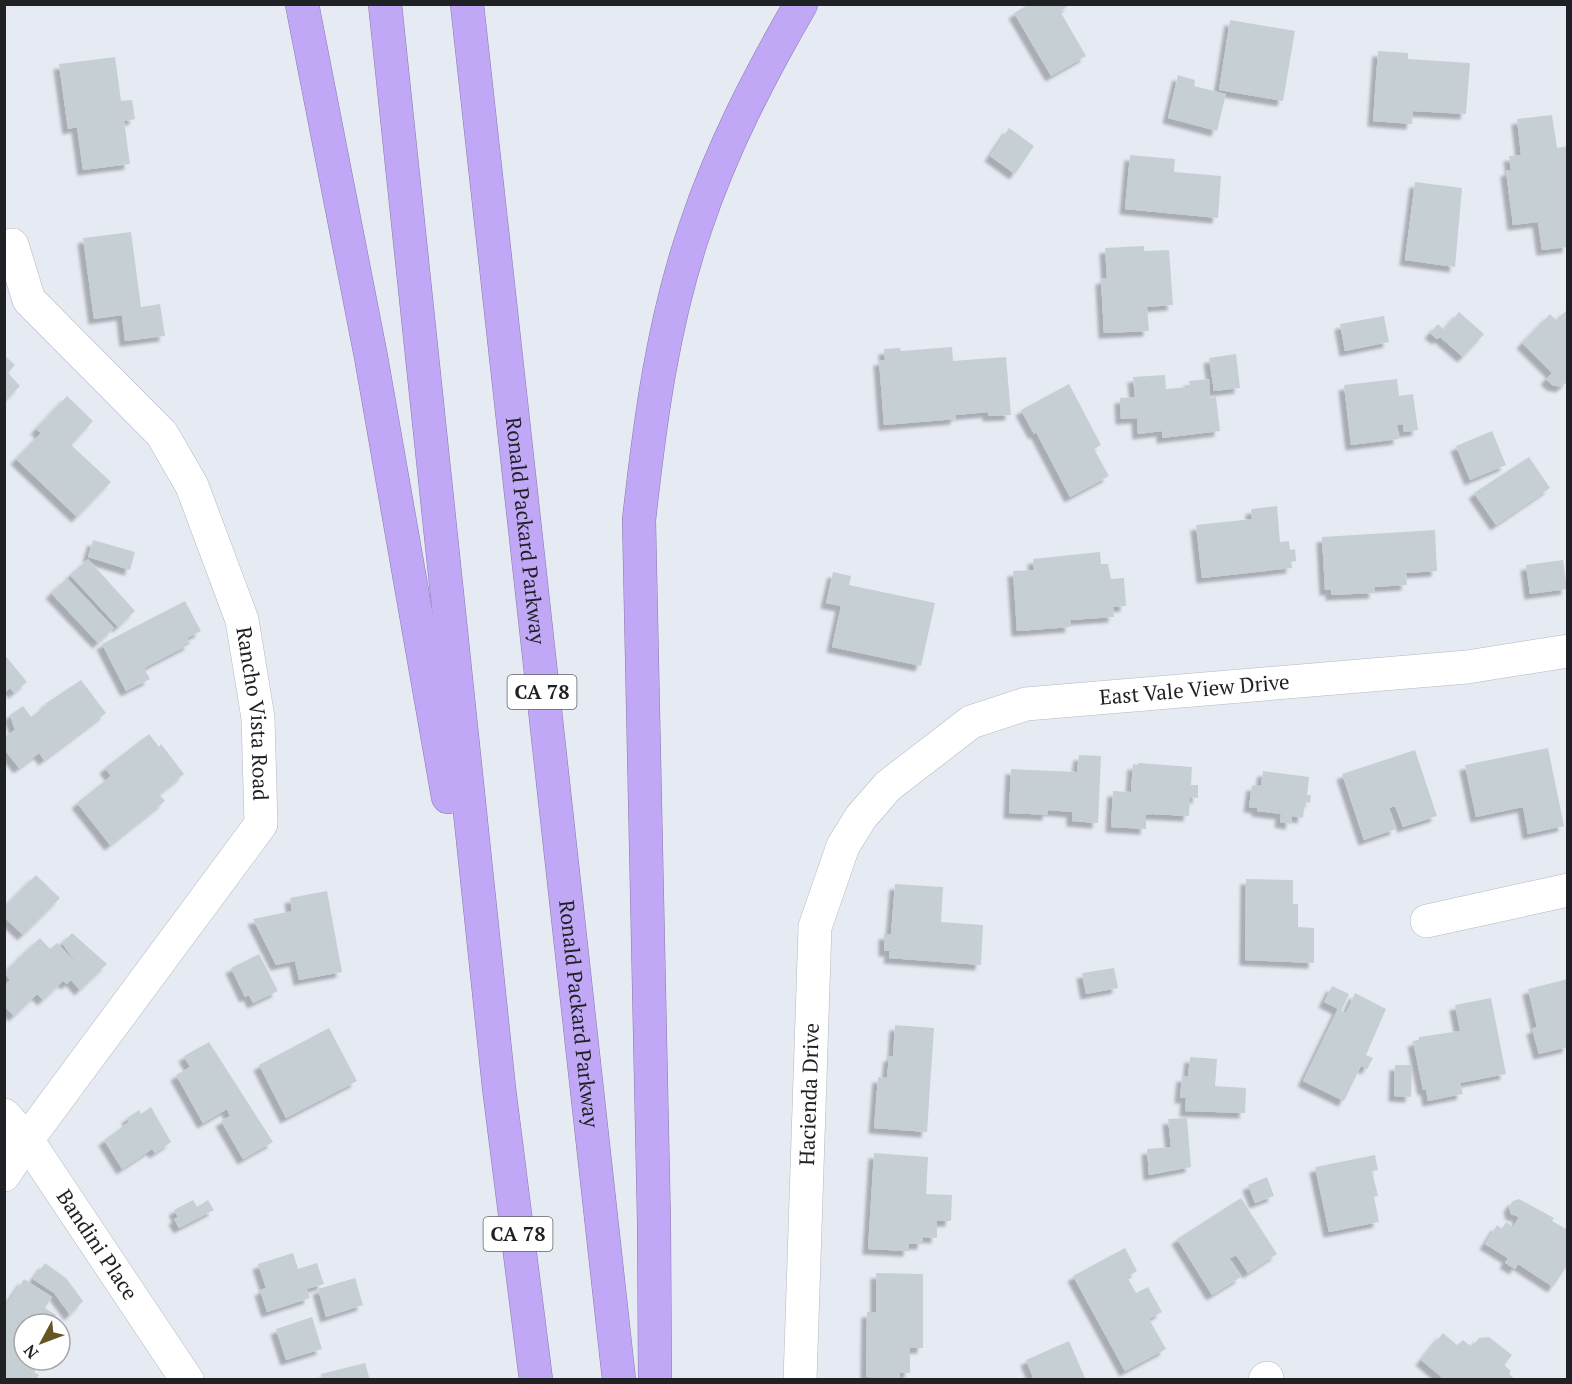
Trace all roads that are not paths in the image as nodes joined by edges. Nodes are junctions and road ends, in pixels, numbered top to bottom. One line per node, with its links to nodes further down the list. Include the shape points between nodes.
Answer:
1 (302, 4): 10 (highway, via 371,357)
2 (385, 4): 10 (highway, CA 78)
3 (467, 4): 16 (highway, Ronald Packard Parkway / CA 78)
4 (801, 4): 17 (highway, via 724,154 696,227 652,407 640,509)
5 (12, 245): 12 (street, Rancho Vista Road, via 29,300 162,434 192,486 242,620 258,718 261,824)
6 (1568, 651): 7 (street, East Vale View Drive, via 1467,667 1026,704 971,722 888,786)
7 (861, 817): 18 (street, Hacienda Drive, via 843,846 815,927)
8 (1568, 890): 9 (street)
9 (1427, 921)
10 (499, 1089): 15 (highway, CA 78)
11 (4, 1115): 12 (street, Bandini Place)
12 (27, 1140): 13 (street, Rancho Vista Road); 14 (street, Bandini Place)
13 (4, 1175)
14 (187, 1380)
15 (536, 1380)
16 (619, 1380)
17 (655, 1380)
18 (800, 1380)

